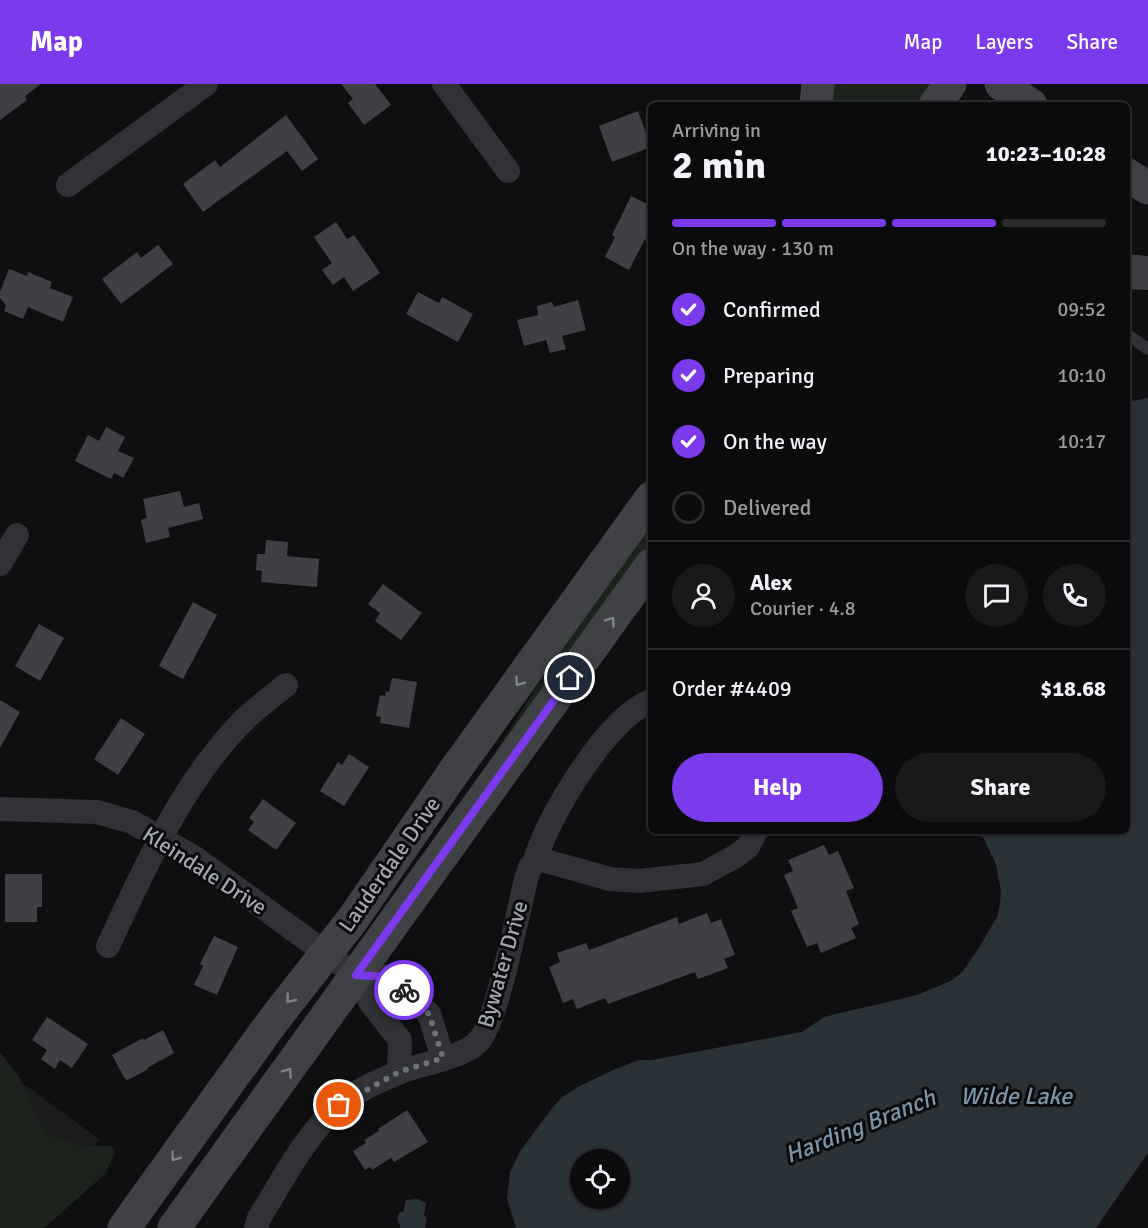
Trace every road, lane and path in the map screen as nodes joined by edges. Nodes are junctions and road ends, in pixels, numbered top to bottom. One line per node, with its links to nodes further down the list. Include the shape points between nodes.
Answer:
1 (206, 84): 11 (street)
2 (444, 84): 10 (street)
3 (818, 84): 6 (main road)
4 (950, 84): 7 (main road)
5 (1002, 84): 8 (main road); 9 (main road)
6 (816, 102)
7 (936, 102)
8 (988, 102)
9 (1027, 102)
10 (508, 171)
11 (68, 184)
12 (1130, 337): 13 (lane)
13 (1148, 350)
14 (648, 492): 16 (main road)
15 (648, 502): 16 (main road, Lauderdale Drive)
16 (626, 533): 27 (main road, Lauderdale Drive, one-way to 27)
17 (17, 536): 18 (street)
18 (0, 564)
19 (648, 569): 28 (main road, Lauderdale Drive, one-way to 19)
20 (286, 685): 24 (street, via 244,720 210,760)
21 (648, 702): 25 (street, Bywater Drive, via 631,711 590,760 553,817)
22 (0, 809): 24 (street, Kleindale Drive, via 97,812 132,822)
23 (754, 834): 25 (street, via 748,847 703,874 639,881 610,879 548,861)
24 (162, 838): 26 (street); 27 (street, Kleindale Drive)
25 (534, 863): 29 (street, Bywater Drive, via 526,876 486,1029 468,1050)
26 (108, 946)
27 (325, 953): 28 (street, Kleindale Drive); 31 (main road, Lauderdale Drive, one-way to 31)
28 (356, 975): 29 (street, via 390,977 414,999 429,1014); 30 (street, Kleindale Drive, via 371,1003 400,1040); 32 (main road, Lauderdale Drive, one-way to 28)
29 (443, 1058): 30 (street, Bywater Drive)
30 (399, 1072): 33 (street, Bywater Drive, via 339,1105 310,1136)
31 (124, 1228)
32 (174, 1228)
33 (256, 1228)

